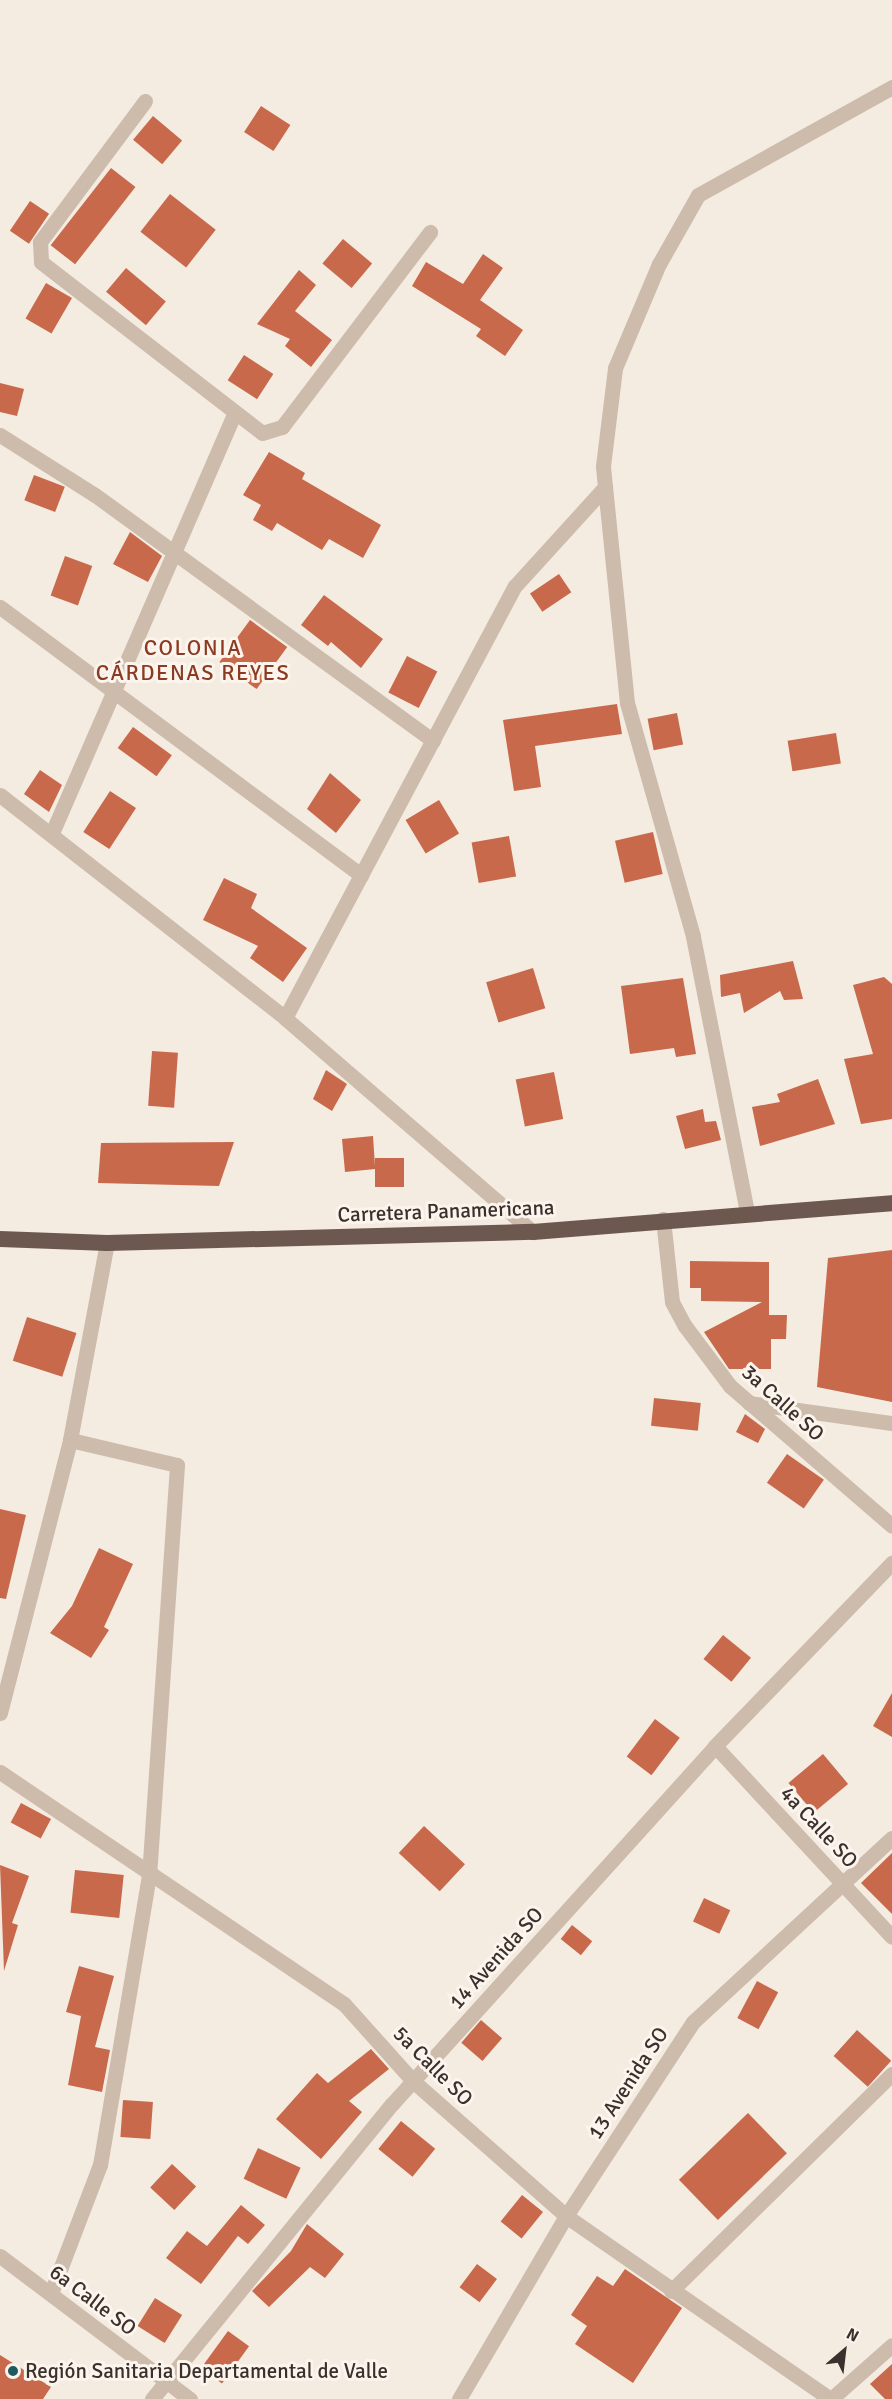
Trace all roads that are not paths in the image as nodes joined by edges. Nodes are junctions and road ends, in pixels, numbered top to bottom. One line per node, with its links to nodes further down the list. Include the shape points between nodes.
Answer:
1 (892, 87): 6 (street, via 698,195 659,264 615,368)
2 (145, 101): 4 (street, via 40,242 41,262)
3 (430, 232): 4 (street, via 282,427 262,433)
4 (234, 415): 7 (street)
5 (0, 435): 7 (street)
6 (605, 487): 10 (street, via 515,586); 16 (street, via 627,703 693,936)
7 (177, 554): 9 (street); 10 (street)
8 (0, 607): 9 (street)
9 (116, 691): 12 (street); 13 (street)
10 (433, 741): 13 (street)
11 (0, 795): 12 (street)
12 (52, 833): 14 (street)
13 (361, 875): 14 (street)
14 (285, 1018): 18 (street)
15 (892, 1203): 16 (highway, Carretera Panamericana)
16 (747, 1212): 17 (highway, Carretera Panamericana)
17 (663, 1219): 18 (highway, Carretera Panamericana); 21 (street, 3a Calle SO, via 672,1302 730,1386)
18 (533, 1232): 20 (highway, Carretera Panamericana)
19 (0, 1239): 20 (highway, Carretera Panamericana)
20 (107, 1243): 23 (street)
21 (748, 1402): 22 (street); 24 (street, 3a Calle SO)
22 (892, 1423)
23 (70, 1440): 26 (street); 30 (street, via 177,1465)
24 (892, 1526)
25 (892, 1563): 27 (street, 14 Avenida SO)
26 (0, 1713)
27 (715, 1746): 31 (street, 4a Calle SO); 34 (street, 14 Avenida SO)
28 (0, 1772): 30 (street, 5a Calle SO)
29 (892, 1838): 31 (street, 13 Avenida SO)
30 (149, 1876): 34 (street, 5a Calle SO, via 345,2004); 38 (street, via 100,2165)
31 (840, 1882): 32 (street, 4a Calle SO); 35 (street, 13 Avenida SO, via 693,2022)
32 (892, 1937)
33 (892, 2074): 37 (street)
34 (413, 2081): 35 (street, 5a Calle SO); 40 (street, 14 Avenida SO)
35 (566, 2216): 37 (street, 5a Calle SO); 43 (street, 13 Avenida SO)
36 (0, 2256): 38 (street, 6a Calle SO)
37 (671, 2291): 44 (street, 5a Calle SO)
38 (51, 2293): 40 (street, 6a Calle SO)
39 (892, 2345): 44 (street)
40 (164, 2381): 41 (street, 14 Avenida SO); 42 (street, 6a Calle SO)
41 (152, 2399)
42 (190, 2399)
43 (459, 2399)
44 (831, 2399)

